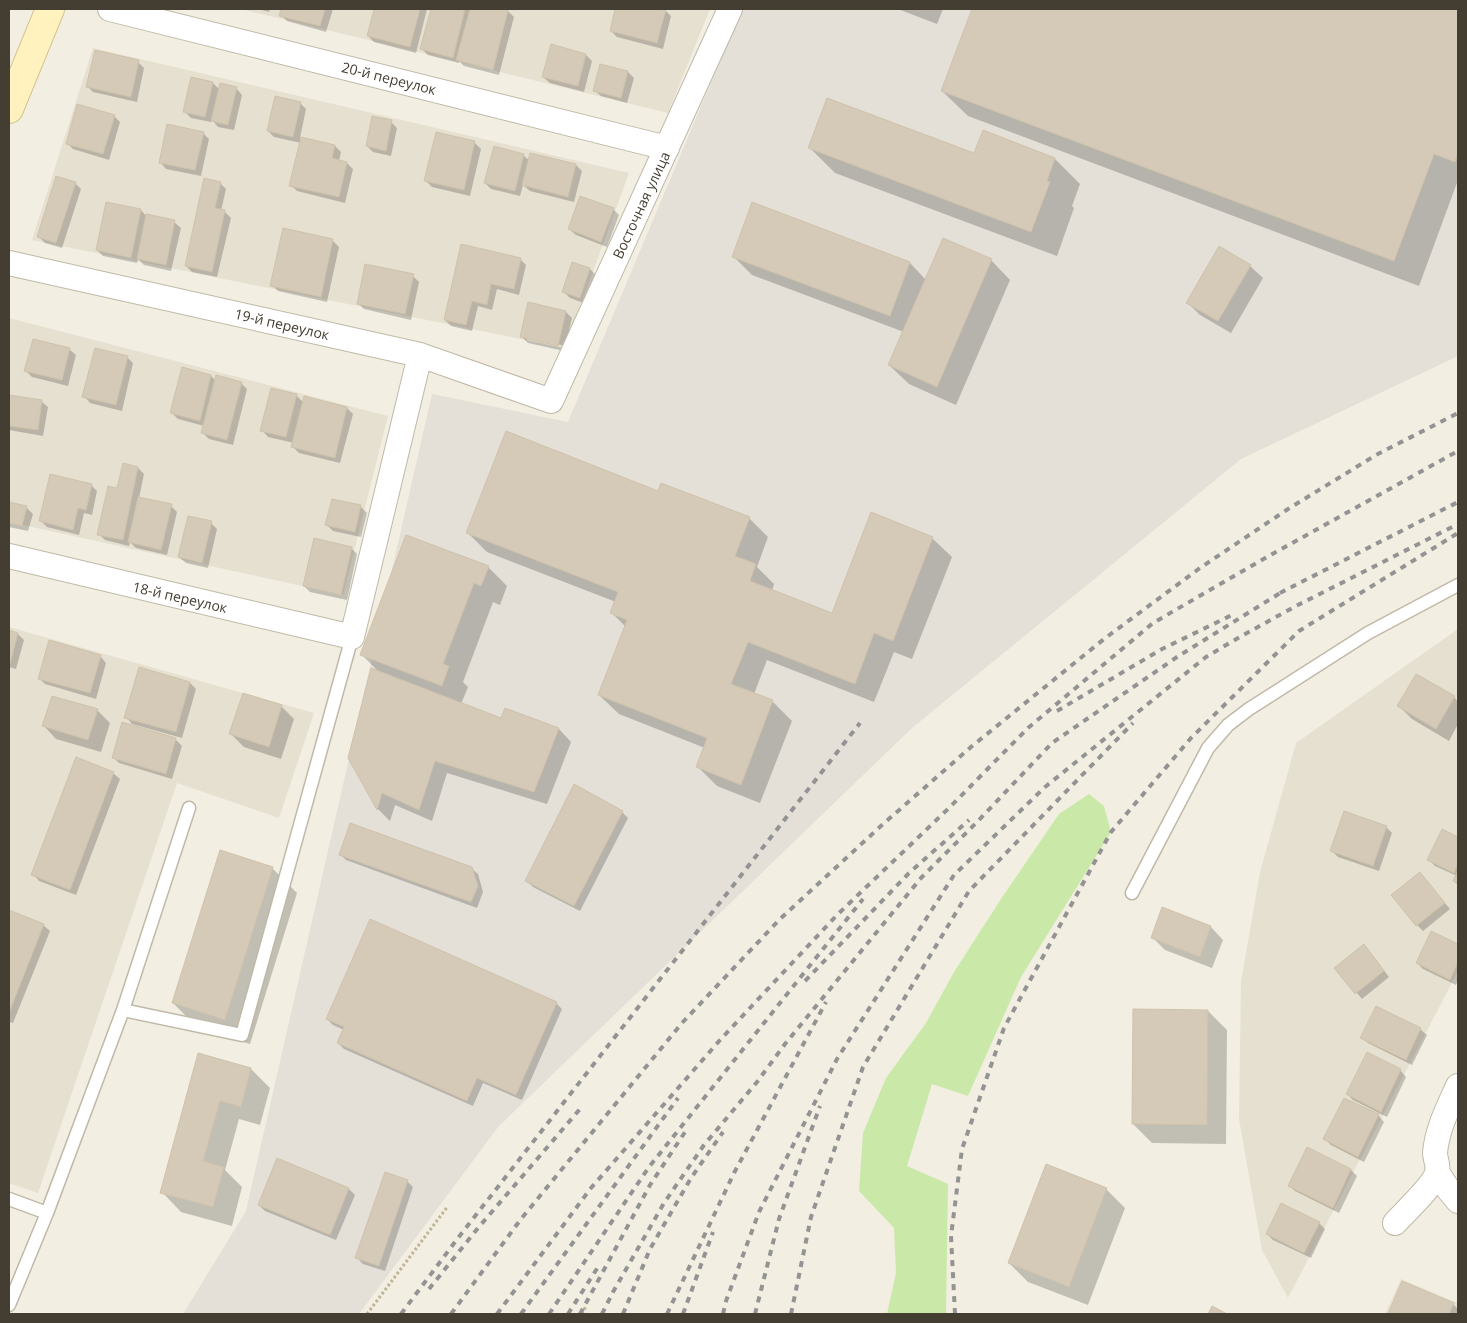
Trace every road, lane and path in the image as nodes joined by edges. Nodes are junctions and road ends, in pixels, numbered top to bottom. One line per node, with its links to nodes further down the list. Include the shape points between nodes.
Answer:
1 (50, 9): 4 (street)
2 (110, 9): 5 (street, 20-й переулок)
3 (730, 9): 5 (street, Восточная улица)
4 (9, 109)
5 (667, 148): 8 (street, Восточная улица)
6 (9, 263): 7 (street, 19-й переулок)
7 (420, 355): 8 (street, 19-й переулок); 11 (street)
8 (551, 401)
9 (9, 556): 11 (street, 18-й переулок)
10 (1458, 585): 13 (lane, via 1368,633 1249,709 1228,726 1208,748)
11 (352, 637): 14 (lane, via 242,1035)
12 (189, 808): 14 (lane)
13 (1132, 893)
14 (123, 1010): 20 (lane)
15 (1458, 1086): 16 (street, via 1439,1131 1435,1154)
16 (1437, 1172): 18 (street); 21 (street, via 1428,1188)
17 (9, 1199): 20 (lane)
18 (1458, 1201)
19 (448, 1206): 24 (path)
20 (47, 1214): 22 (lane)
21 (1395, 1223)
22 (9, 1305)
23 (586, 1306): 25 (path)
24 (367, 1314)
25 (582, 1314)

